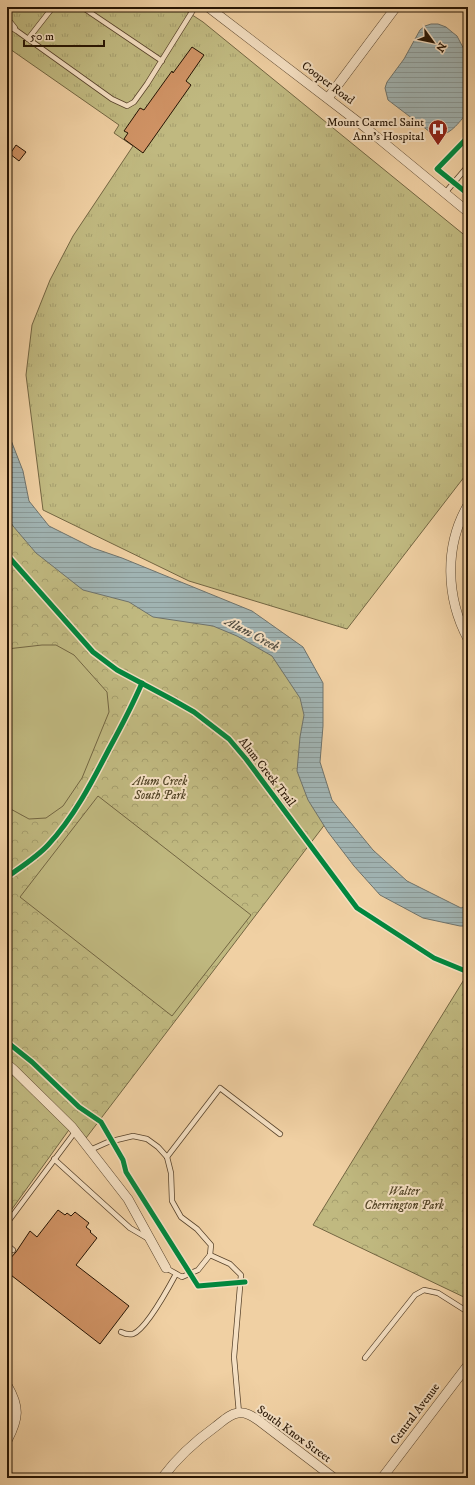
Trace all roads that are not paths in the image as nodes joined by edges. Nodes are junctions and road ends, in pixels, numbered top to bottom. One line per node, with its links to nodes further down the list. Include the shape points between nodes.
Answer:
1 (53, 7): 9 (lane)
2 (82, 7): 10 (lane)
3 (195, 7): 10 (lane)
4 (208, 7): 11 (street, Cooper Road)
5 (396, 7): 11 (street)
6 (7, 18): 8 (lane)
7 (7, 26): 8 (lane)
8 (17, 31): 9 (lane)
9 (28, 39): 10 (lane, via 127,106 134,102)
10 (162, 61)
11 (328, 98): 13 (street, Cooper Road)
12 (468, 166): 13 (lane)
13 (445, 193): 14 (street, Cooper Road)
14 (468, 212)
15 (468, 505): 16 (street, via 462,515 453,544 450,575 454,603)
16 (468, 639)
17 (7, 1064): 18 (street)
18 (75, 1132): 20 (street); 22 (lane)
19 (280, 1134): 21 (lane, via 220,1088)
20 (90, 1151): 21 (lane, via 108,1142 133,1136 147,1139); 24 (street, via 128,1200)
21 (167, 1157): 27 (lane, via 171,1173 172,1201 181,1217 197,1229 211,1245)
22 (54, 1159): 23 (lane); 24 (lane, via 130,1228)
23 (7, 1222)
24 (150, 1240): 28 (street)
25 (7, 1245): 26 (lane)
26 (13, 1250)
27 (210, 1254): 29 (lane, via 198,1270 182,1277); 35 (lane, via 230,1264 241,1275 234,1357)
28 (166, 1268): 29 (lane)
29 (176, 1274): 31 (lane, via 155,1310 138,1331 127,1335)
30 (468, 1312): 32 (lane, via 438,1293 424,1290 415,1295)
31 (121, 1332)
32 (365, 1358)
33 (468, 1365): 39 (street, Central Avenue)
34 (7, 1384): 36 (street, via 17,1411 14,1427)
35 (239, 1413): 37 (street, via 228,1417 200,1437 181,1454); 38 (street, South Knox Street, via 249,1414 258,1420)
36 (7, 1441)
37 (162, 1478)
38 (334, 1478)
39 (382, 1478)

